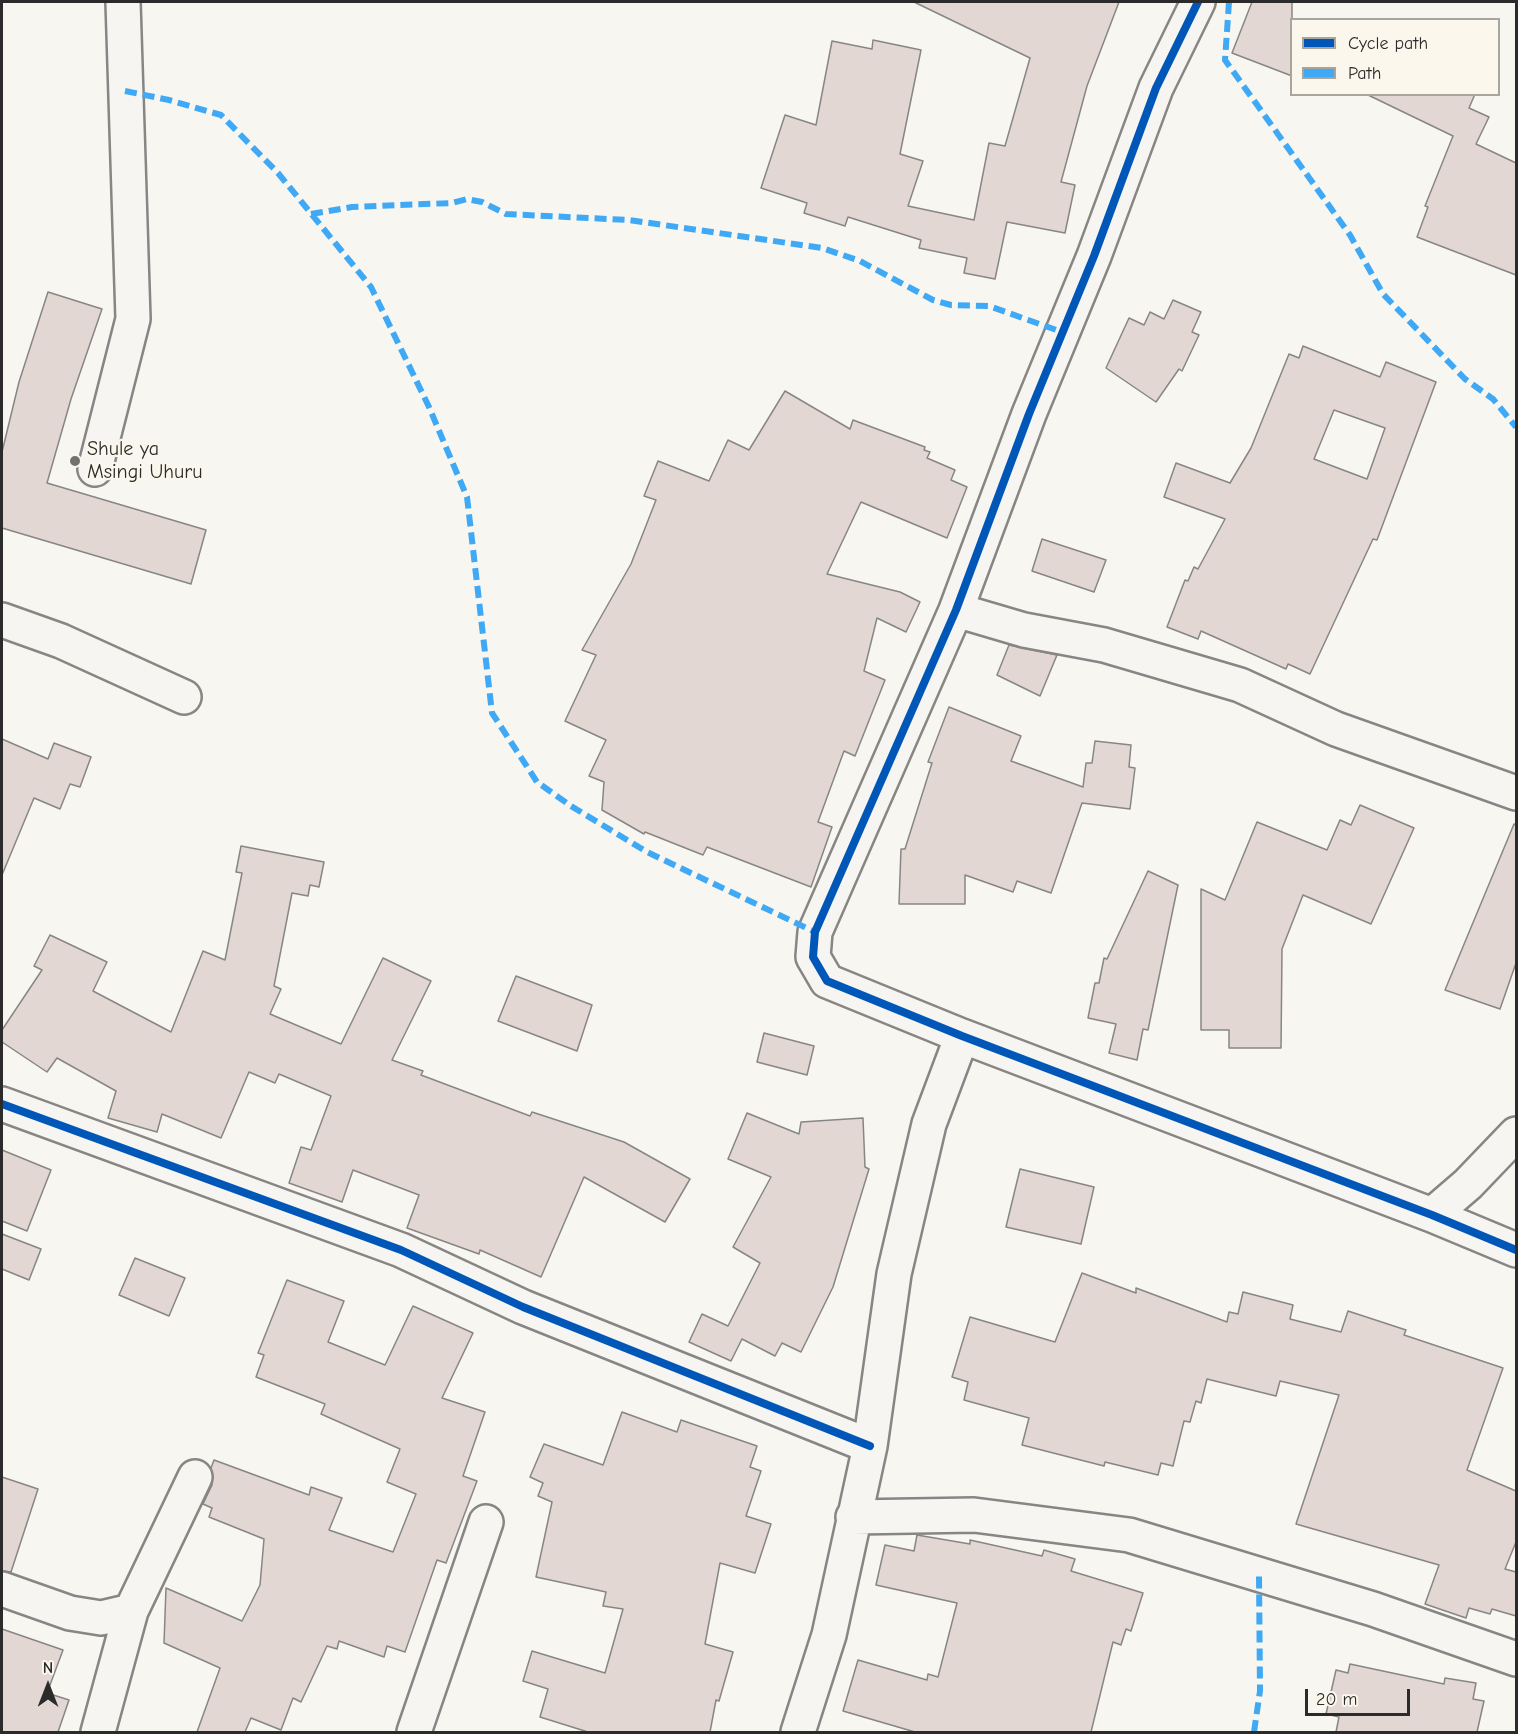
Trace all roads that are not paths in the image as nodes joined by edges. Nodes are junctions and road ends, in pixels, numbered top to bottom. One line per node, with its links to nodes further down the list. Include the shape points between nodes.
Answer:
1 (123, 2): 3 (street, via 133,319)
2 (1198, 2): 4 (street, via 1156,88)
3 (96, 469)
4 (956, 610): 7 (street, via 1023,630 1104,645 1240,685 1336,729); 8 (street, via 815,932 813,957 827,981)
5 (2, 620): 6 (street, via 61,641)
6 (184, 697)
7 (1516, 793)
8 (963, 1036): 11 (street); 13 (street, via 929,1124 894,1274)
9 (2, 1104): 13 (street, via 400,1250 523,1307)
10 (1516, 1134): 11 (street)
11 (1432, 1215): 12 (street)
12 (1516, 1250)
13 (870, 1446): 15 (street)
14 (195, 1477): 18 (street)
15 (853, 1517): 19 (street, via 974,1515 1129,1535 1373,1609); 22 (street, via 829,1635)
16 (486, 1522): 21 (street)
17 (2, 1588): 18 (street, via 70,1612 101,1618)
18 (131, 1611): 20 (street)
19 (1516, 1659)
20 (98, 1732)
21 (414, 1732)
22 (798, 1732)

